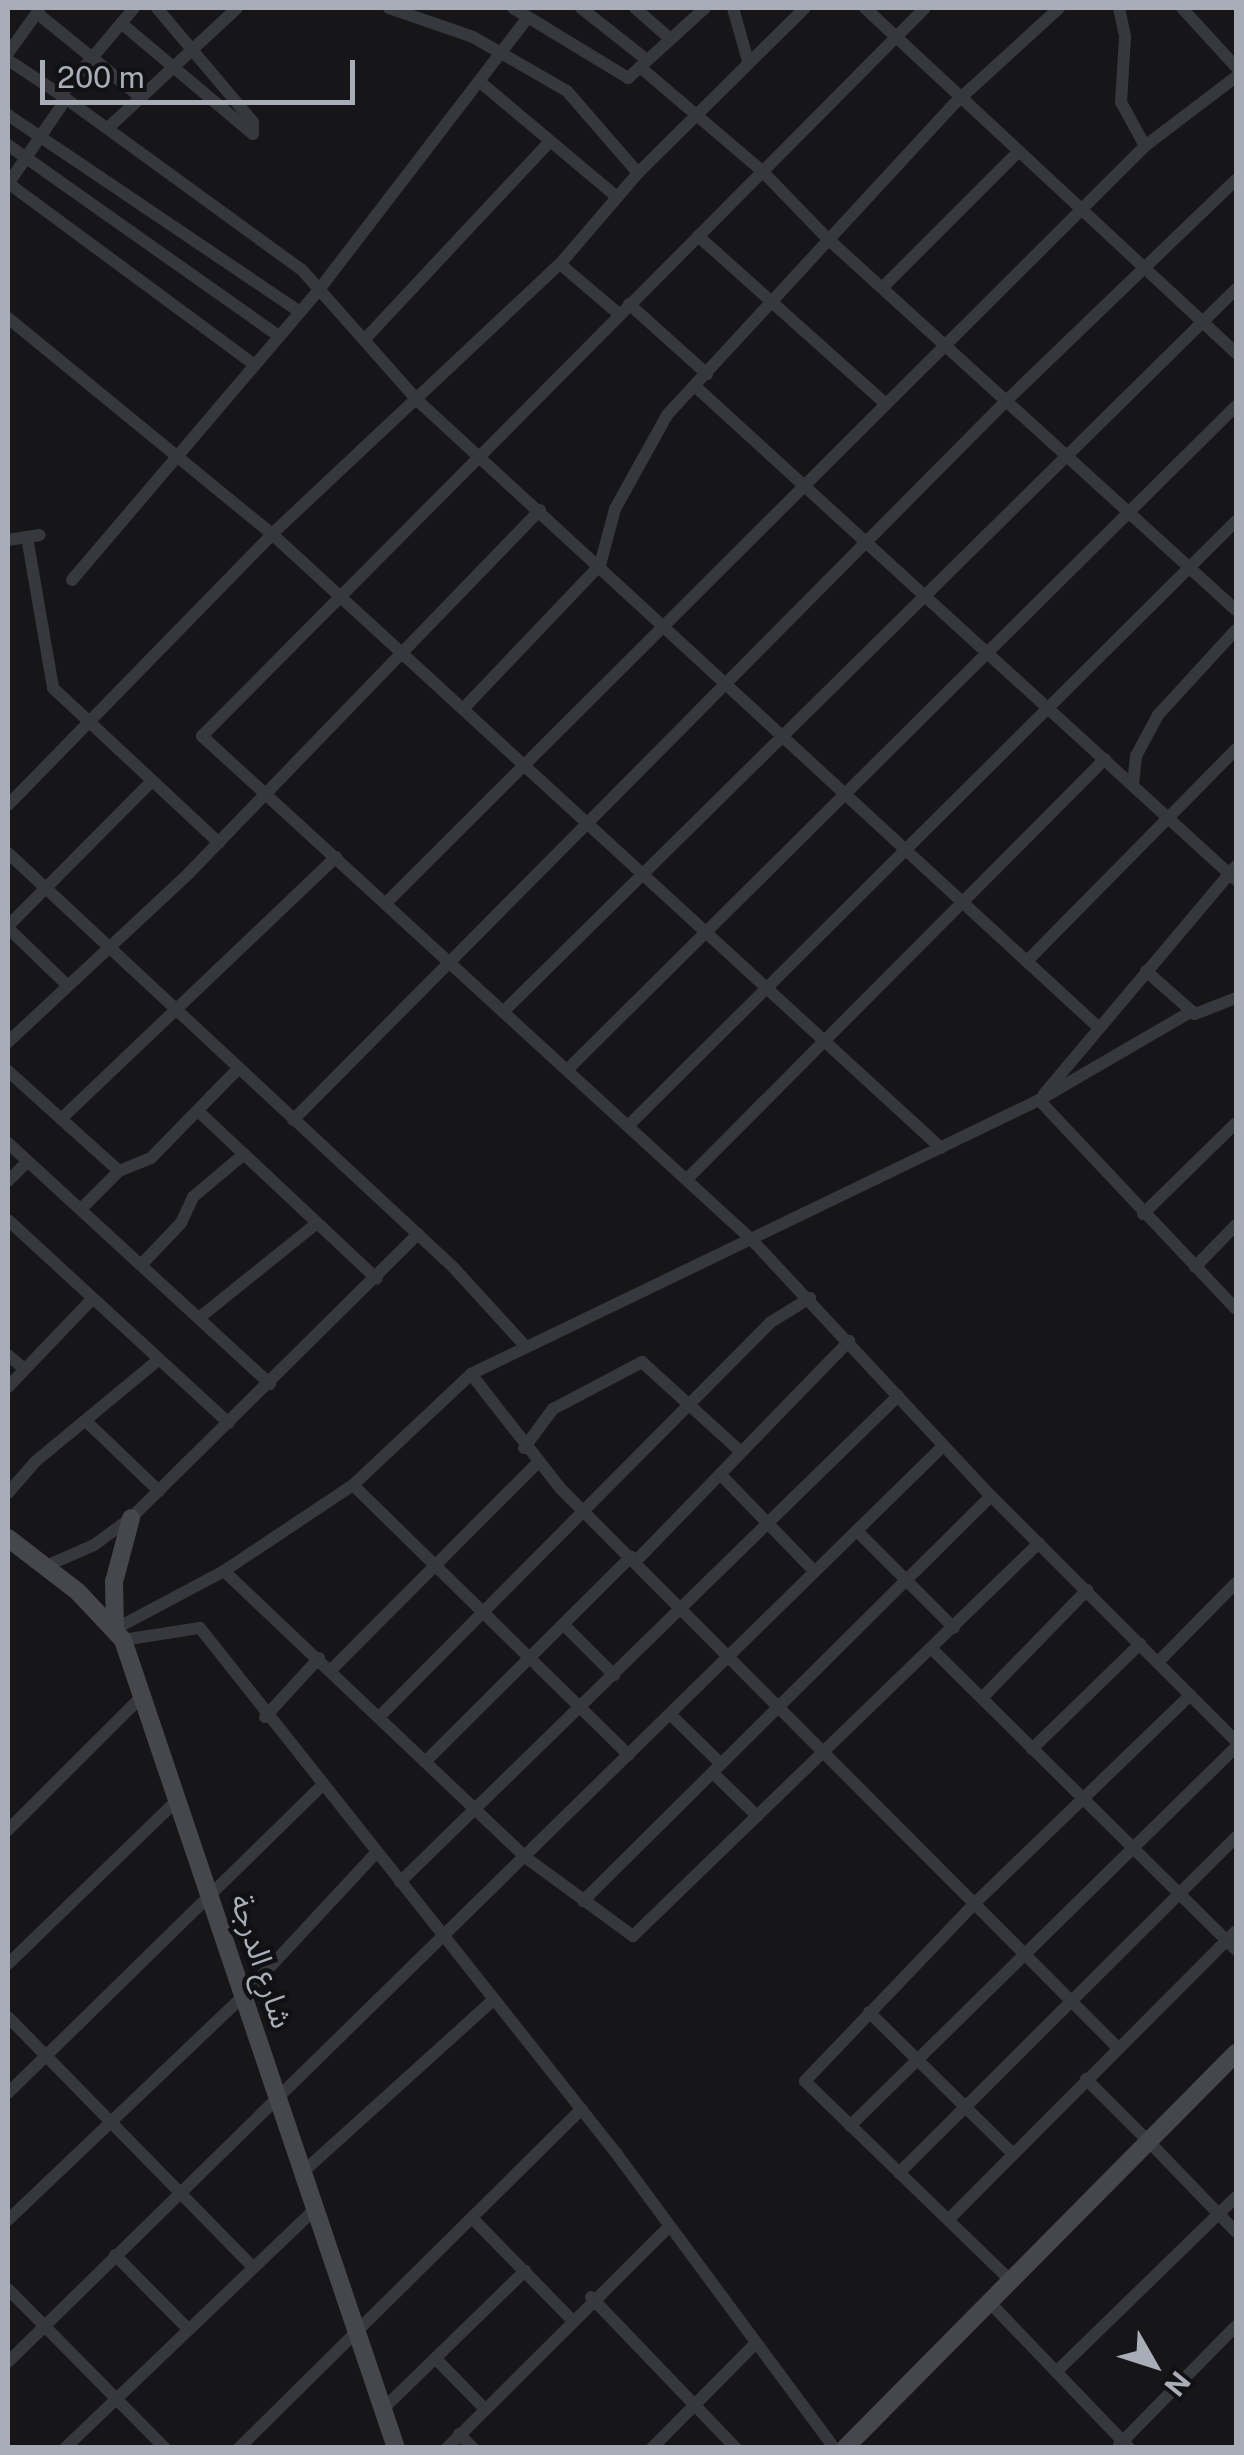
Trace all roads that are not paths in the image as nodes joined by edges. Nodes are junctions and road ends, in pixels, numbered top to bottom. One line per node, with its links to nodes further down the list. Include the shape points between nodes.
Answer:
1 (134, 8): 20 (street)
2 (157, 8): 23 (street)
3 (389, 8): 24 (street)
4 (513, 8): 18 (street)
5 (581, 8): 28 (street)
6 (635, 8): 21 (street)
7 (676, 8): 19 (street)
8 (705, 8): 19 (street)
9 (732, 8): 27 (street)
10 (805, 8): 27 (street)
11 (865, 8): 22 (street)
12 (925, 8): 22 (street)
13 (1060, 8): 35 (street)
14 (1119, 8): 42 (street, via 1125,37 1121,102)
15 (1182, 8): 30 (street)
16 (39, 10): 25 (street); 26 (street)
17 (228, 11): 23 (street)
18 (528, 16): 24 (street); 28 (street, via 628,78)
19 (688, 17): 21 (street)
20 (121, 23): 26 (street); 29 (street)
21 (668, 37): 28 (street)
22 (896, 38): 35 (street); 45 (street)
23 (195, 45): 29 (street); 29 (street, via 256,126 253,134)
24 (502, 53): 32 (street); 46 (street, via 582,103)
25 (8, 57): 34 (street)
26 (92, 58): 33 (street); 34 (street)
27 (748, 61): 37 (street)
28 (644, 63): 37 (street)
29 (172, 65): 33 (street)
30 (1236, 68)
31 (1236, 77): 42 (street)
32 (480, 82): 40 (street); 55 (street)
33 (138, 96): 38 (street)
34 (64, 97): 38 (street); 39 (street)
35 (960, 98): 43 (street); 52 (street)
36 (8, 115): 39 (street)
37 (696, 118): 45 (street); 46 (street)
38 (108, 128): 55 (street)
39 (43, 138): 44 (street); 60 (street)
40 (550, 142): 49 (street); 64 (street)
41 (8, 145): 44 (street)
42 (1145, 146): 50 (street)
43 (1019, 151): 50 (street); 56 (street)
44 (28, 159): 48 (street); 63 (street)
45 (762, 171): 51 (street); 52 (street)
46 (638, 173): 49 (street)
47 (1236, 180): 54 (street)
48 (8, 184): 67 (street)
49 (617, 197): 53 (street)
50 (1085, 209): 54 (street); 65 (street)
51 (698, 236): 58 (street); 59 (street)
52 (828, 239): 56 (street); 58 (street)
53 (560, 264): 59 (street); 70 (street)
54 (1147, 265): 62 (street); 71 (street)
55 (321, 287): 60 (street); 64 (street)
56 (883, 288): 65 (street)
57 (1236, 289): 62 (street)
58 (773, 300): 68 (street); 72 (street)
59 (624, 309): 68 (street); 74 (street)
60 (300, 312): 63 (street)
61 (8, 318): 75 (street)
62 (1205, 323): 66 (street); 76 (street)
63 (279, 336): 67 (street)
64 (365, 339): 70 (street)
65 (950, 345): 71 (street); 72 (street)
66 (1236, 354)
67 (255, 364): 75 (street)
68 (707, 374): 69 (street)
69 (698, 388): 77 (street); 84 (street, via 655,434 615,509)
70 (416, 399): 74 (street); 81 (street)
71 (1006, 401): 76 (street); 83 (street)
72 (886, 404): 77 (street)
73 (1236, 406): 79 (street)
74 (477, 453): 78 (street); 88 (street)
75 (179, 454): 81 (street); 86 (street)
76 (1066, 456): 79 (street); 87 (street)
77 (804, 482): 83 (street); 90 (street)
78 (540, 510): 84 (street); 93 (street)
79 (1129, 514): 85 (street); 92 (street)
80 (1236, 521): 85 (street)
81 (272, 534): 88 (street); 97 (street)
82 (19, 537): 97 (street, via 46,618 50,680)
83 (869, 543): 87 (street); 94 (street)
84 (600, 565): 90 (street); 95 (street)
85 (1188, 566): 89 (street); 96 (street)
86 (72, 580)
87 (925, 594): 92 (street); 98 (street)
88 (340, 601): 93 (street); 105 (street, via 202,736)
89 (1236, 610)
90 (665, 626): 94 (street); 101 (street)
91 (1236, 630): 103 (street, via 1158,715 1136,756)
92 (987, 651): 96 (street); 104 (street)
93 (398, 652): 95 (street); 105 (street)
94 (726, 682): 98 (street); 108 (street)
95 (463, 709): 101 (street)
96 (1050, 710): 100 (street); 110 (street)
97 (89, 723): 102 (street); 106 (street)
98 (784, 734): 104 (street); 114 (street)
99 (1236, 749): 107 (street)
100 (1104, 759): 103 (street); 116 (street)
101 (526, 767): 108 (street); 117 (street)
102 (152, 781): 109 (street); 115 (street)
103 (1133, 785): 107 (street)
104 (845, 790): 110 (street); 119 (street)
105 (266, 792): 109 (street); 112 (street)
106 (8, 805)
107 (1169, 818): 113 (street); 121 (street)
108 (586, 823): 114 (street); 122 (street)
109 (219, 842): 120 (street)
110 (908, 848): 116 (street); 125 (street)
111 (8, 853): 115 (street)
112 (336, 857): 117 (street); 127 (street)
113 (1234, 873): 123 (street)
114 (646, 877): 119 (street); 128 (street)
115 (46, 888): 118 (street); 120 (street)
116 (965, 902): 121 (street); 131 (street)
117 (386, 903): 122 (street)
118 (8, 927): 124 (street)
119 (704, 930): 125 (street); 134 (street)
120 (109, 946): 124 (street); 127 (street)
121 (1029, 958): 130 (street)
122 (449, 961): 128 (street); 139 (street)
123 (1146, 971): 129 (street); 130 (street)
124 (67, 985): 132 (street)
125 (768, 989): 131 (street); 141 (street)
126 (1236, 998): 129 (street)
127 (175, 1010): 133 (street); 138 (street)
128 (503, 1012): 134 (street)
129 (1192, 1012): 136 (street)
130 (1097, 1026): 136 (street)
131 (824, 1041): 143 (street); 147 (street)
132 (8, 1042)
133 (238, 1069): 137 (street); 139 (street)
134 (566, 1070): 141 (street)
135 (8, 1071): 138 (street)
136 (1039, 1100): 143 (street); 150 (street)
137 (198, 1110): 144 (street); 146 (street, via 151,1158)
138 (61, 1119): 146 (street)
139 (293, 1120): 154 (street)
140 (1236, 1123): 150 (street)
141 (630, 1124): 147 (street)
142 (8, 1144): 145 (street)
143 (941, 1148): 155 (street)
144 (244, 1154): 152 (street); 156 (street, via 193,1197 181,1223)
145 (28, 1161): 148 (street); 149 (street)
146 (119, 1171): 149 (street)
147 (688, 1178): 155 (street)
148 (8, 1181)
149 (80, 1210): 156 (street)
150 (1143, 1214): 157 (street)
151 (8, 1220): 160 (street)
152 (316, 1223): 158 (street); 162 (street)
153 (1236, 1224): 157 (street)
154 (418, 1234): 158 (street); 164 (street)
155 (752, 1239): 159 (street); 164 (street)
156 (141, 1265): 162 (street)
157 (1195, 1267): 161 (street)
158 (378, 1279): 169 (street)
159 (810, 1298): 163 (street); 172 (street, via 771,1322)
160 (92, 1299): 166 (street); 167 (street)
161 (1236, 1308)
162 (199, 1318): 169 (street)
163 (849, 1341): 171 (street); 177 (street)
164 (526, 1347): 168 (street)
165 (8, 1355): 167 (street)
166 (158, 1360): 173 (street); 174 (street)
167 (24, 1369): 170 (street)
168 (471, 1374): 176 (street); 180 (street)
169 (270, 1384): 174 (street)
170 (8, 1387)
171 (898, 1396): 175 (street); 186 (street)
172 (691, 1406): 176 (street, via 637,1363 553,1409); 177 (street); 184 (street)
173 (87, 1422): 181 (street); 182 (street)
174 (228, 1423): 181 (street)
175 (943, 1446): 183 (street); 187 (street)
176 (524, 1448): 178 (street)
177 (741, 1452): 179 (street)
178 (538, 1463): 184 (street); 191 (street)
179 (720, 1474): 186 (street); 190 (street)
180 (354, 1484): 191 (street); 193 (street)
181 (159, 1490): 185 (street)
182 (8, 1493)
183 (991, 1496): 189 (street); 195 (street)
184 (585, 1514): 190 (street); 199 (street)
185 (131, 1518): 192 (street, via 94,1545); 202 (street, via 114,1582)
186 (767, 1523): 194 (street); 198 (street)
187 (857, 1531): 194 (street); 195 (street)
188 (8, 1538): 192 (street, شارع الدرجة)
189 (1039, 1543): 197 (street); 201 (street)
190 (633, 1560): 198 (street); 200 (street)
191 (434, 1562): 199 (street); 209 (street)
192 (46, 1566): 202 (street, شارع الدرجة)
193 (224, 1571): 202 (street); 206 (street)
194 (815, 1572): 205 (street)
195 (907, 1580): 201 (street); 214 (street)
196 (1236, 1583): 208 (street)
197 (1087, 1590): 203 (street); 213 (street)
198 (683, 1608): 205 (street); 210 (street)
199 (484, 1612): 207 (street); 218 (street)
200 (564, 1625): 207 (street); 210 (street)
201 (954, 1628): 204 (street)
202 (119, 1634): 212 (street, شارع الدرجة); 217 (street, via 200,1628)
203 (1140, 1644): 208 (street); 220 (street)
204 (932, 1649): 213 (street); 221 (street)
205 (732, 1655): 214 (street); 216 (street)
206 (319, 1658): 209 (street); 217 (street)
207 (530, 1658): 215 (street); 223 (street)
208 (1158, 1662): 211 (street)
209 (332, 1670): 218 (street)
210 (614, 1675): 215 (street)
211 (1190, 1695): 219 (street); 227 (street)
212 (142, 1696): 226 (street, شارع الدرجة); 230 (street)
213 (982, 1698): 220 (street)
214 (780, 1703): 221 (street); 224 (street)
215 (582, 1707): 222 (street); 228 (street)
216 (670, 1714): 222 (street); 224 (street)
217 (265, 1717): 225 (street)
218 (379, 1717): 223 (street)
219 (1236, 1744): 232 (street)
220 (1032, 1750): 227 (street)
221 (826, 1751): 229 (street); 239 (street)
222 (629, 1755): 234 (street)
223 (425, 1762): 228 (street)
224 (717, 1769): 229 (street); 238 (street)
225 (320, 1786): 233 (street); 237 (street)
226 (177, 1800): 237 (street, شارع الدرجة); 243 (street)
227 (1082, 1800): 232 (street); 239 (street)
228 (476, 1810): 234 (street); 235 (street)
229 (757, 1816): 238 (street, via 633,1936)
230 (8, 1830)
231 (1236, 1836): 236 (street)
232 (1130, 1848): 236 (street); 242 (street)
233 (376, 1854): 235 (street); 244 (street)
234 (525, 1857): 238 (street); 240 (street)
235 (400, 1882): 240 (street)
236 (1178, 1894): 241 (street); 245 (street)
237 (212, 1898): 244 (street, شارع الدرجة); 251 (street)
238 (583, 1901)
239 (976, 1902): 242 (street); 247 (street)
240 (443, 1938): 246 (street); 256 (street)
241 (1233, 1941): 249 (street)
242 (1024, 1952): 245 (street); 252 (street)
243 (8, 1964)
244 (244, 1995): 256 (street, شارع الدرجة); 259 (street)
245 (1071, 1999): 249 (street); 257 (street)
246 (493, 2000): 258 (street); 263 (street)
247 (869, 2012): 252 (street); 260 (street, via 805,2081)
248 (8, 2017): 251 (street)
249 (1117, 2047): 254 (street)
250 (1236, 2052): 261 (street)
251 (45, 2056): 255 (street); 259 (street)
252 (916, 2060): 257 (street); 260 (street)
253 (1236, 2066): 261 (street)
254 (1086, 2078): 261 (street); 262 (street)
255 (8, 2093)
256 (278, 2098): 263 (street, شارع الدرجة); 265 (street)
257 (964, 2106): 262 (street); 264 (street)
258 (581, 2109): 271 (street); 272 (street)
259 (109, 2122): 265 (street); 270 (street)
260 (850, 2126): 264 (street)
261 (1150, 2143): 268 (street); 277 (street); 280 (street)
262 (1011, 2152): 269 (street)
263 (304, 2171): 267 (street, شارع الدرجة)
264 (899, 2173): 269 (street)
265 (178, 2194): 274 (street); 275 (street)
266 (1236, 2197): 268 (street)
267 (316, 2208): 275 (street); 285 (street, شارع الدرجة)
268 (1219, 2214): 273 (street); 289 (street)
269 (949, 2219): 277 (street)
270 (8, 2220)
271 (474, 2220): 276 (street); 285 (street)
272 (668, 2227): 279 (street); 286 (street)
273 (1236, 2232)
274 (115, 2255): 282 (street); 284 (street)
275 (252, 2266): 284 (street)
276 (525, 2271): 281 (street); 287 (street)
277 (1008, 2278): 305 (street)
278 (8, 2289): 282 (street)
279 (592, 2297): 281 (street); 291 (street)
280 (994, 2307): 289 (street); 306 (street)
281 (570, 2318): 292 (street)
282 (43, 2326): 288 (street); 290 (street)
283 (1236, 2326): 295 (street)
284 (188, 2329): 290 (street)
285 (358, 2336): 293 (street, شارع الدرجة); 298 (street)
286 (754, 2345): 291 (street); 304 (street)
287 (436, 2360): 292 (street); 293 (street)
288 (8, 2362)
289 (1056, 2372): 295 (street)
290 (116, 2398): 296 (street); 297 (street)
291 (695, 2404): 302 (street); 303 (street)
292 (483, 2407): 294 (street)
293 (384, 2408): 299 (street, شارع الدرجة)
294 (460, 2434): 300 (street); 301 (street)
295 (1123, 2445)
296 (65, 2448)
297 (165, 2448)
298 (239, 2448)
299 (396, 2448)
300 (446, 2448)
301 (473, 2448)
302 (652, 2448)
303 (736, 2448)
304 (834, 2448)
305 (845, 2448)
306 (858, 2448)

